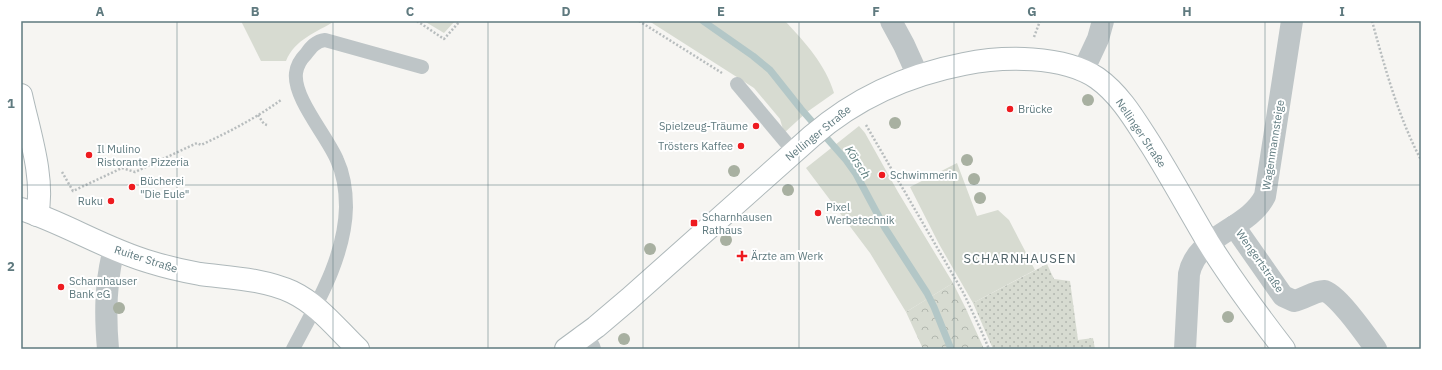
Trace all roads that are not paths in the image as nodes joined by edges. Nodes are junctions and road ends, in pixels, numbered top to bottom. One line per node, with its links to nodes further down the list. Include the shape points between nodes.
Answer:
1 (891, 21): 6 (street)
2 (1103, 21): 5 (street, via 1098,39)
3 (1292, 21): 11 (street, Wagenmannsteige, via 1265,196 1252,214)
4 (422, 67): 14 (lane, via 321,40 299,63 296,74 298,88 333,150 346,189 345,222 338,253)
5 (1083, 71): 6 (main road, Nellinger Straße, via 1047,61 1014,59 973,62); 12 (main road, Nellinger Straße, via 1103,83 1135,120)
6 (918, 76): 9 (main road, Nellinger Straße, via 888,87 847,108)
7 (737, 84): 9 (lane)
8 (21, 95): 10 (main road, Ruiter Straße, via 40,190)
9 (794, 152): 15 (main road, Nellinger Straße, via 634,294)
10 (29, 212): 13 (main road, Ruiter Straße)
11 (1234, 226): 12 (street, Wagenmannsteige); 22 (street, Wengertstraße, via 1284,296 1294,301 1328,292 1340,303)
12 (1209, 242): 20 (street, via 1190,267); 21 (main road, Nellinger Straße, via 1238,288)
13 (114, 249): 14 (main road, Ruiter Straße, via 179,270 272,285 293,293); 16 (street, via 108,273 106,300)
14 (315, 307): 17 (lane); 18 (main road, Ruiter Straße)
15 (587, 343): 19 (main road, Nellinger Straße)
16 (108, 349)
17 (293, 349)
18 (358, 349)
19 (566, 349)
20 (1186, 349)
21 (1284, 349)
22 (1376, 349)

